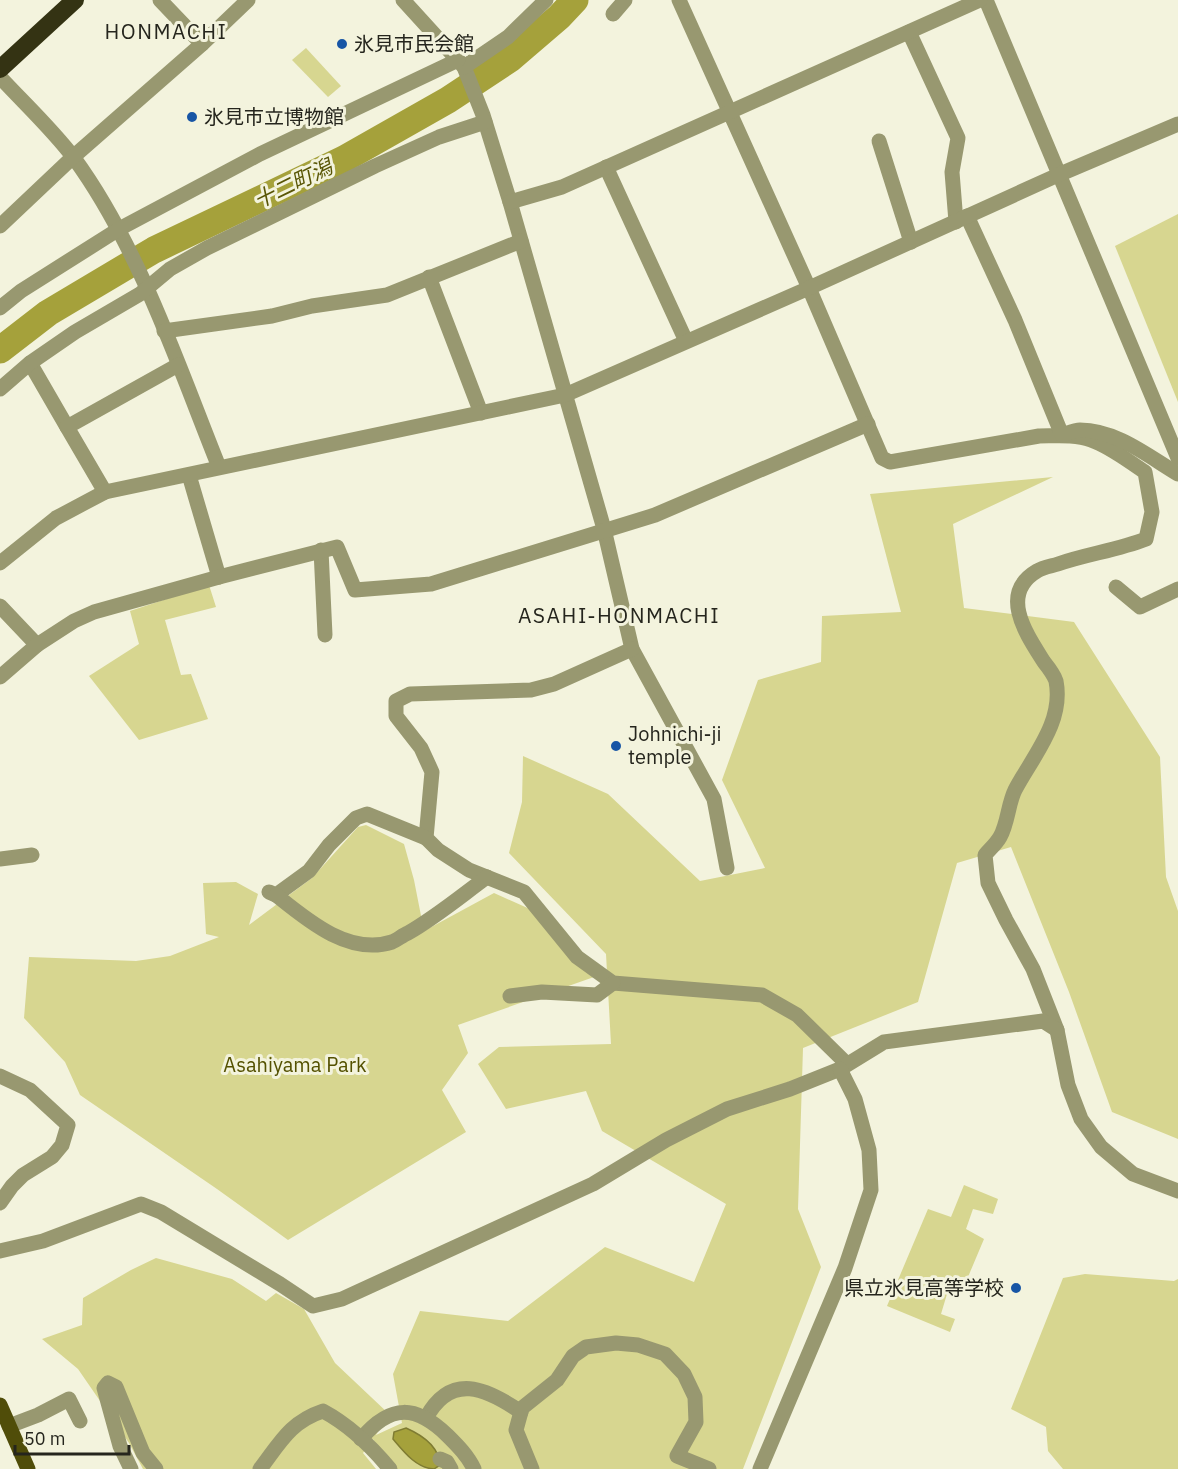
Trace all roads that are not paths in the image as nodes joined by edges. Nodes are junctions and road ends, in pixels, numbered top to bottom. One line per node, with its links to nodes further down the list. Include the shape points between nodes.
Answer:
1 (75, 0): 14 (highway)
2 (160, 0): 12 (street)
3 (248, 0): 12 (street)
4 (403, 0): 13 (street)
5 (546, 0): 13 (street, via 508,38)
6 (625, 0): 10 (street)
7 (679, 0): 16 (street)
8 (980, 0): 11 (street)
9 (986, 0): 22 (street)
10 (613, 14)
11 (909, 32): 16 (street); 24 (street, via 958,138 952,172)
12 (202, 44): 20 (street)
13 (461, 64): 17 (street); 26 (street, via 260,154)
14 (0, 69)
15 (0, 77): 20 (street)
16 (729, 112): 21 (street); 31 (street)
17 (484, 118): 23 (street); 30 (street, via 287,208)
18 (1178, 124): 22 (street)
19 (879, 141): 28 (street)
20 (73, 157): 25 (street); 26 (street)
21 (606, 167): 23 (street, via 562,187); 34 (street)
22 (1058, 175): 24 (street); 43 (street)
23 (510, 202): 27 (street)
24 (962, 219): 28 (street); 42 (street, via 1015,320)
25 (0, 226)
26 (122, 235): 30 (street); 32 (street, via 68,261)
27 (521, 241): 29 (street); 38 (street)
28 (911, 242): 31 (street)
29 (429, 278): 33 (street, via 387,295); 39 (street)
30 (145, 286): 33 (street); 35 (street)
31 (809, 288): 34 (street); 40 (street)
32 (0, 308)
33 (164, 332): 36 (street)
34 (686, 341): 38 (street)
35 (30, 363): 37 (street); 41 (street)
36 (178, 365): 41 (street); 44 (street)
37 (0, 389)
38 (565, 395): 39 (street); 48 (street)
39 (481, 413): 44 (street)
40 (868, 424): 42 (street, via 882,458 890,462); 48 (street, via 655,515)
41 (68, 427): 47 (street)
42 (1062, 435): 45 (street, via 1078,430 1105,433); 66 (street, via 1090,439 1145,472 1152,512 1146,539 1037,571 1022,585 1017,598 1026,634 1056,680 1056,705 1038,753 1014,792 1000,837 985,855 988,883 1033,969)
43 (1177, 452)
44 (219, 467): 46 (street)
45 (1178, 474)
46 (189, 475): 47 (street); 51 (street)
47 (105, 492): 50 (street, via 56,518)
48 (604, 529): 49 (street, via 431,584 356,590 337,547); 57 (street)
49 (321, 550): 51 (street); 55 (street)
50 (0, 563)
51 (219, 577): 56 (street, via 94,612)
52 (1116, 587): 53 (street, via 1140,607)
53 (1178, 590)
54 (0, 606): 56 (street)
55 (325, 635)
56 (37, 645): 58 (street)
57 (632, 649): 59 (street, via 554,684 531,690 410,694 396,701 396,716 421,748 432,772); 62 (street, via 714,799)
58 (0, 677)
59 (426, 838): 63 (street, via 469,870); 63 (street, via 367,814 356,818 309,871 273,894 344,940 370,945 391,942 416,928)
60 (32, 855): 61 (street)
61 (0, 859)
62 (727, 868)
63 (487, 877): 64 (street, via 524,892 577,957)
64 (613, 982): 65 (street, via 597,994); 67 (street, via 762,995 797,1014 833,1048)
65 (510, 996)
66 (1057, 1030): 67 (street, via 1043,1021 884,1042); 69 (street, via 1068,1085 1081,1119 1101,1147 1133,1174)
67 (844, 1067): 71 (street, via 727,1109 547,1206 342,1299 313,1306 161,1212 141,1204 43,1241); 86 (street, via 869,1150 871,1190 845,1268)
68 (0, 1076): 70 (street, via 30,1090 68,1125 62,1145 52,1157 23,1175)
69 (1178, 1191)
70 (0, 1203)
71 (0, 1251)
72 (0, 1405): 76 (main road)
73 (521, 1412): 74 (street, via 500,1398 462,1387 436,1401); 84 (street, via 516,1430); 85 (street, via 558,1380 573,1356 586,1347 638,1345 665,1354 684,1374 695,1397 696,1422 677,1456)
74 (426, 1418): 77 (street, via 397,1413 384,1418); 83 (street, via 459,1446)
75 (80, 1420): 76 (street, via 69,1399)
76 (9, 1426): 78 (main road)
77 (361, 1439): 81 (street, via 337,1418 322,1411 293,1426); 82 (street)
78 (28, 1469)
79 (131, 1469): 80 (street, via 120,1446 104,1388 108,1383 116,1387 143,1453)
80 (156, 1469)
81 (260, 1469)
82 (390, 1469)
83 (474, 1469)
84 (532, 1469)
85 (709, 1469)
86 (760, 1469)

